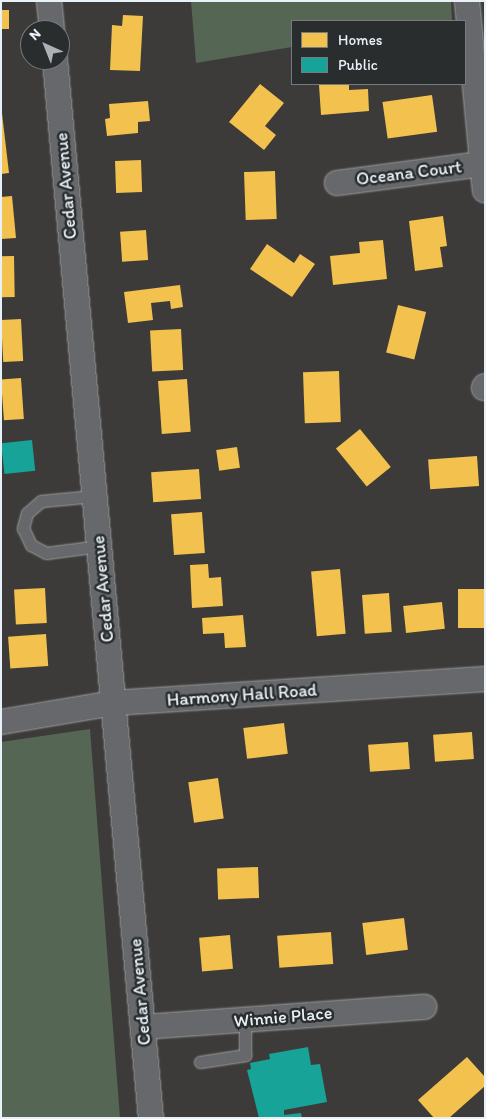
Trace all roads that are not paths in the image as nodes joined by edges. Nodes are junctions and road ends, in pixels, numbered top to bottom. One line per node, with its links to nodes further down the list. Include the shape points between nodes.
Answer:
1 (49, 1): 3 (street)
2 (467, 1): 5 (street)
3 (51, 20)
4 (56, 70): 8 (street, Cedar Avenue)
5 (481, 164): 6 (street, Oceana Court); 7 (street)
6 (337, 183)
7 (485, 190)
8 (94, 496): 9 (street, Cedar Avenue); 9 (lane, via 41,501 27,513 23,528 31,544 46,553)
9 (99, 546): 11 (street, Cedar Avenue)
10 (485, 679): 11 (street, Harmony Hall Road)
11 (113, 703): 12 (street, Harmony Hall Road); 15 (street, Cedar Avenue)
12 (1, 722)
13 (424, 1007): 14 (street, Winnie Place)
14 (245, 1020): 15 (street, Winnie Place); 16 (lane, via 244,1055)
15 (143, 1028): 17 (street, Cedar Avenue)
16 (200, 1062)
17 (151, 1118)

